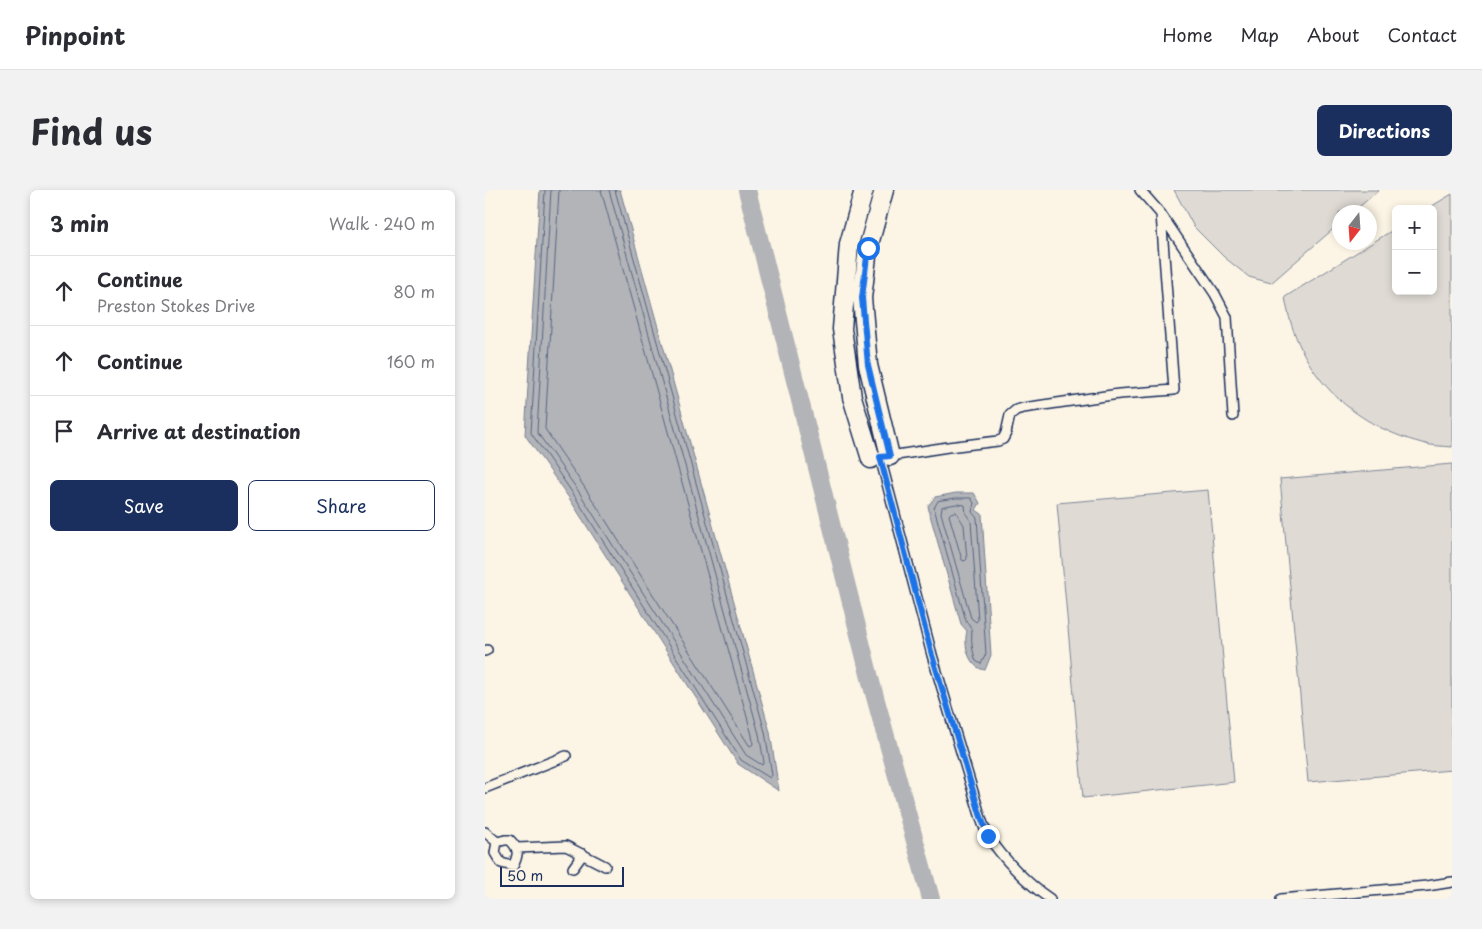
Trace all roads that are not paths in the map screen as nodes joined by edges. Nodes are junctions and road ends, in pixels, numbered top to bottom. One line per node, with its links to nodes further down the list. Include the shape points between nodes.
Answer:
1 (863, 190): 6 (street, via 849,244 842,329 852,397)
2 (884, 190): 6 (street, via 868,248 862,298)
3 (1141, 190): 4 (lane)
4 (1161, 214): 5 (lane, via 1227,317); 6 (lane, via 1174,390 1119,394 1023,408 1010,415 1006,433 998,441)
5 (1233, 416)
6 (880, 457): 16 (lane, via 932,655 988,836 1015,868)
7 (565, 756): 8 (lane)
8 (485, 788)
9 (485, 832): 10 (lane)
10 (497, 842): 11 (lane, via 510,840); 11 (lane, via 495,853 501,863 513,866 518,856)
11 (517, 848): 12 (lane, via 566,846)
12 (583, 854): 13 (lane); 14 (lane)
13 (605, 866)
14 (573, 868)
15 (1452, 882): 17 (lane)
16 (1050, 899)
17 (1281, 899)

